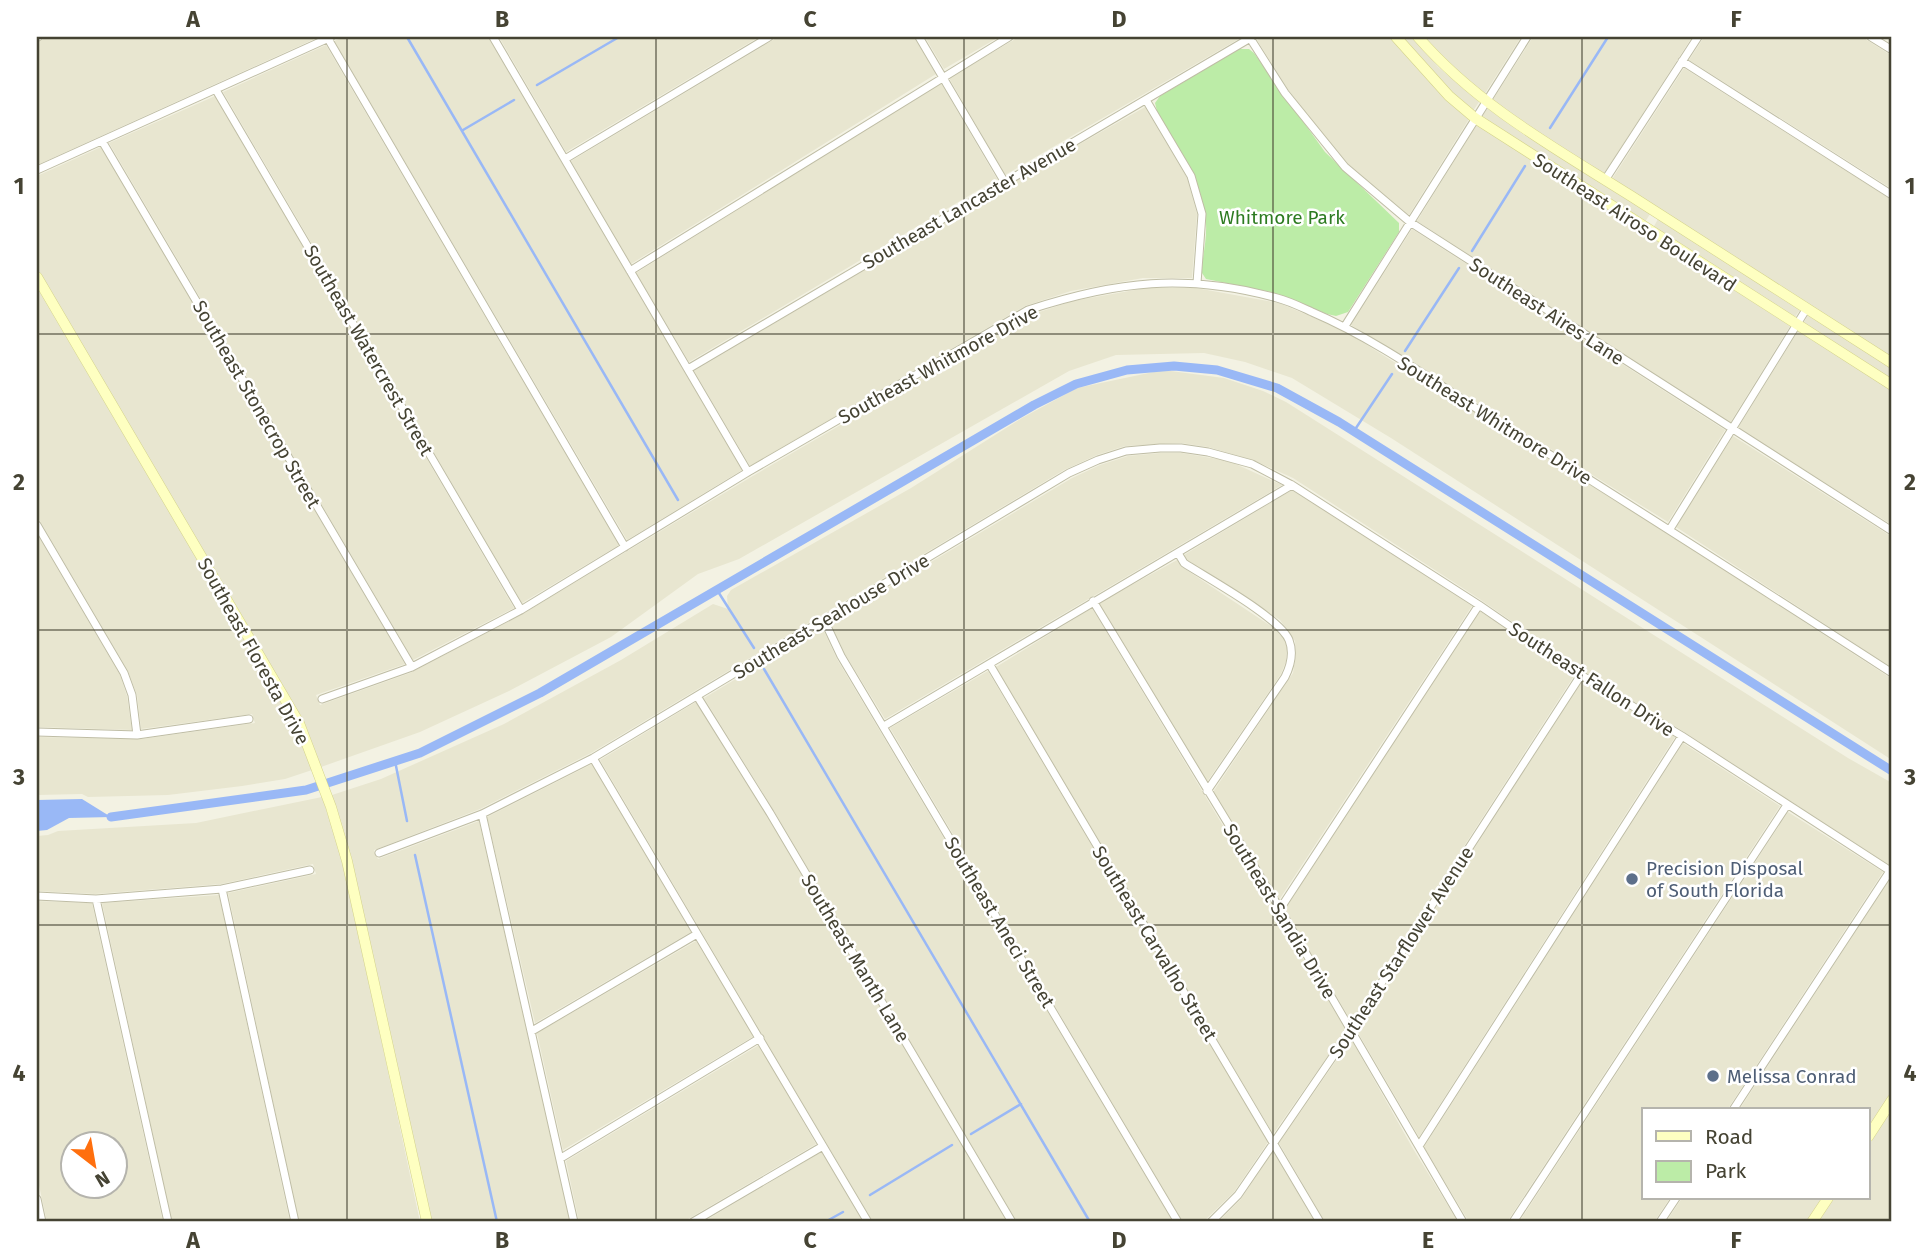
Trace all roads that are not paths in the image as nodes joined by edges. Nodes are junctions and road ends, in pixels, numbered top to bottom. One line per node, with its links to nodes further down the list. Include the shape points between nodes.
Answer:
1 (329, 37): 15 (street); 43 (street)
2 (493, 37): 20 (street)
3 (769, 37): 20 (street)
4 (919, 37): 14 (street)
5 (1009, 37): 14 (street)
6 (1251, 37): 16 (street, Southeast Lancaster Avenue); 26 (street, Southeast Aires Lane, via 1285,93 1345,167)
7 (1396, 37): 18 (main road, Southeast Airoso Boulevard, via 1449,96)
8 (1419, 37): 17 (main road, Southeast Airoso Boulevard)
9 (1527, 37): 17 (street)
10 (1698, 37): 13 (street)
11 (1871, 37): 12 (street)
12 (1892, 50)
13 (1682, 61): 22 (street); 24 (street)
14 (942, 76): 23 (street); 28 (street)
15 (216, 90): 19 (street); 47 (street, Southeast Watercrest Street)
16 (1146, 100): 23 (street, Southeast Lancaster Avenue); 30 (street, via 1191,176 1202,214)
17 (1485, 102): 18 (street); 22 (main road, Southeast Airoso Boulevard)
18 (1476, 116): 26 (street); 27 (main road, Southeast Airoso Boulevard)
19 (102, 141): 21 (street); 50 (street, Southeast Stonecrop Street)
20 (565, 159): 28 (street)
21 (37, 170)
22 (1605, 180): 25 (main road, Southeast Airoso Boulevard)
23 (1004, 181): 35 (street, Southeast Lancaster Avenue)
24 (1892, 195)
25 (1657, 213): 27 (main road); 31 (main road, Southeast Airoso Boulevard)
26 (1410, 222): 33 (street); 37 (street, Southeast Aires Lane)
27 (1647, 229): 32 (main road, Southeast Airoso Boulevard)
28 (630, 271): 35 (street)
29 (37, 277): 88 (main road, Southeast Floresta Drive, via 299,723 347,860)
30 (1196, 283): 33 (street, Southeast Whitmore Drive, via 1280,299); 38 (street, Southeast Whitmore Drive, via 1145,283 1072,296 1028,310)
31 (1807, 308): 32 (street); 34 (main road, Southeast Airoso Boulevard)
32 (1796, 325): 36 (main road, Southeast Airoso Boulevard); 37 (street)
33 (1345, 326): 41 (street, Southeast Whitmore Drive)
34 (1892, 363)
35 (688, 369): 38 (street)
36 (1892, 385)
37 (1731, 429): 41 (street); 42 (street, Southeast Aires Lane)
38 (748, 472): 43 (street, Southeast Whitmore Drive)
39 (1292, 485): 44 (street); 46 (street, Southeast Fallon Drive); 48 (street, Southeast Seahouse Drive, via 1252,464 1219,454 1181,448 1126,451 1069,473)
40 (37, 525): 58 (street, via 124,673)
41 (1670, 528): 51 (street, Southeast Whitmore Drive)
42 (1892, 531)
43 (625, 547): 47 (street, Southeast Whitmore Drive)
44 (1178, 553): 45 (street); 61 (street, via 1184,563 1277,624 1289,639 1292,655 1289,670)
45 (1093, 601): 49 (street); 61 (street, Southeast Sandia Drive)
46 (1479, 605): 52 (street, Southeast Fallon Drive); 70 (street)
47 (521, 610): 50 (street, Southeast Whitmore Drive)
48 (824, 620): 53 (street, Southeast Seahouse Drive); 56 (street, Southeast Aneci Street)
49 (990, 665): 56 (street); 78 (street, Southeast Carvalho Street)
50 (412, 667): 54 (street, Southeast Whitmore Drive)
51 (1892, 673)
52 (1581, 675): 59 (street, Southeast Fallon Drive); 72 (street, Southeast Starflower Avenue)
53 (697, 696): 60 (street, Southeast Seahouse Drive); 92 (street, Southeast Manth Lane)
54 (322, 699)
55 (249, 719): 58 (street)
56 (884, 726): 93 (street, Southeast Aneci Street)
57 (37, 732): 58 (street)
58 (137, 735)
59 (1682, 736): 62 (street, Southeast Fallon Drive); 80 (street)
60 (593, 758): 63 (street, Southeast Seahouse Drive); 71 (street)
61 (1207, 791): 70 (street, Southeast Sandia Drive)
62 (1787, 805): 66 (street, Southeast Fallon Drive); 97 (street)
63 (482, 814): 64 (street, Southeast Seahouse Drive); 73 (street)
64 (379, 853)
65 (310, 870): 67 (street)
66 (1891, 871): 76 (street)
67 (222, 889): 69 (street); 87 (street)
68 (37, 896): 69 (street)
69 (96, 899): 86 (street)
70 (1280, 909): 72 (street, Southeast Sandia Drive)
71 (697, 934): 73 (street); 74 (street)
72 (1351, 1030): 78 (street, Southeast Starflower Avenue); 80 (street, Southeast Sandia Drive)
73 (532, 1031): 81 (street)
74 (760, 1038): 79 (street); 81 (street)
75 (1892, 1100): 77 (main road)
76 (1734, 1108)
77 (1870, 1135)
78 (1273, 1143): 94 (street, Southeast Starflower Avenue, via 1238,1195); 95 (street, Southeast Carvalho Street)
79 (823, 1146): 90 (street); 91 (street)
80 (1419, 1146): 96 (street, Southeast Sandia Drive)
81 (561, 1158): 89 (street)
82 (37, 1199): 85 (street)
83 (1675, 1200): 98 (street)
84 (1827, 1200): 99 (main road)
85 (42, 1222)
86 (167, 1222)
87 (295, 1222)
88 (427, 1222)
89 (574, 1222)
90 (693, 1222)
91 (868, 1222)
92 (1012, 1222)
93 (1178, 1222)
94 (1211, 1222)
95 (1320, 1222)
96 (1463, 1222)
97 (1513, 1222)
98 (1660, 1222)
99 (1812, 1222)

